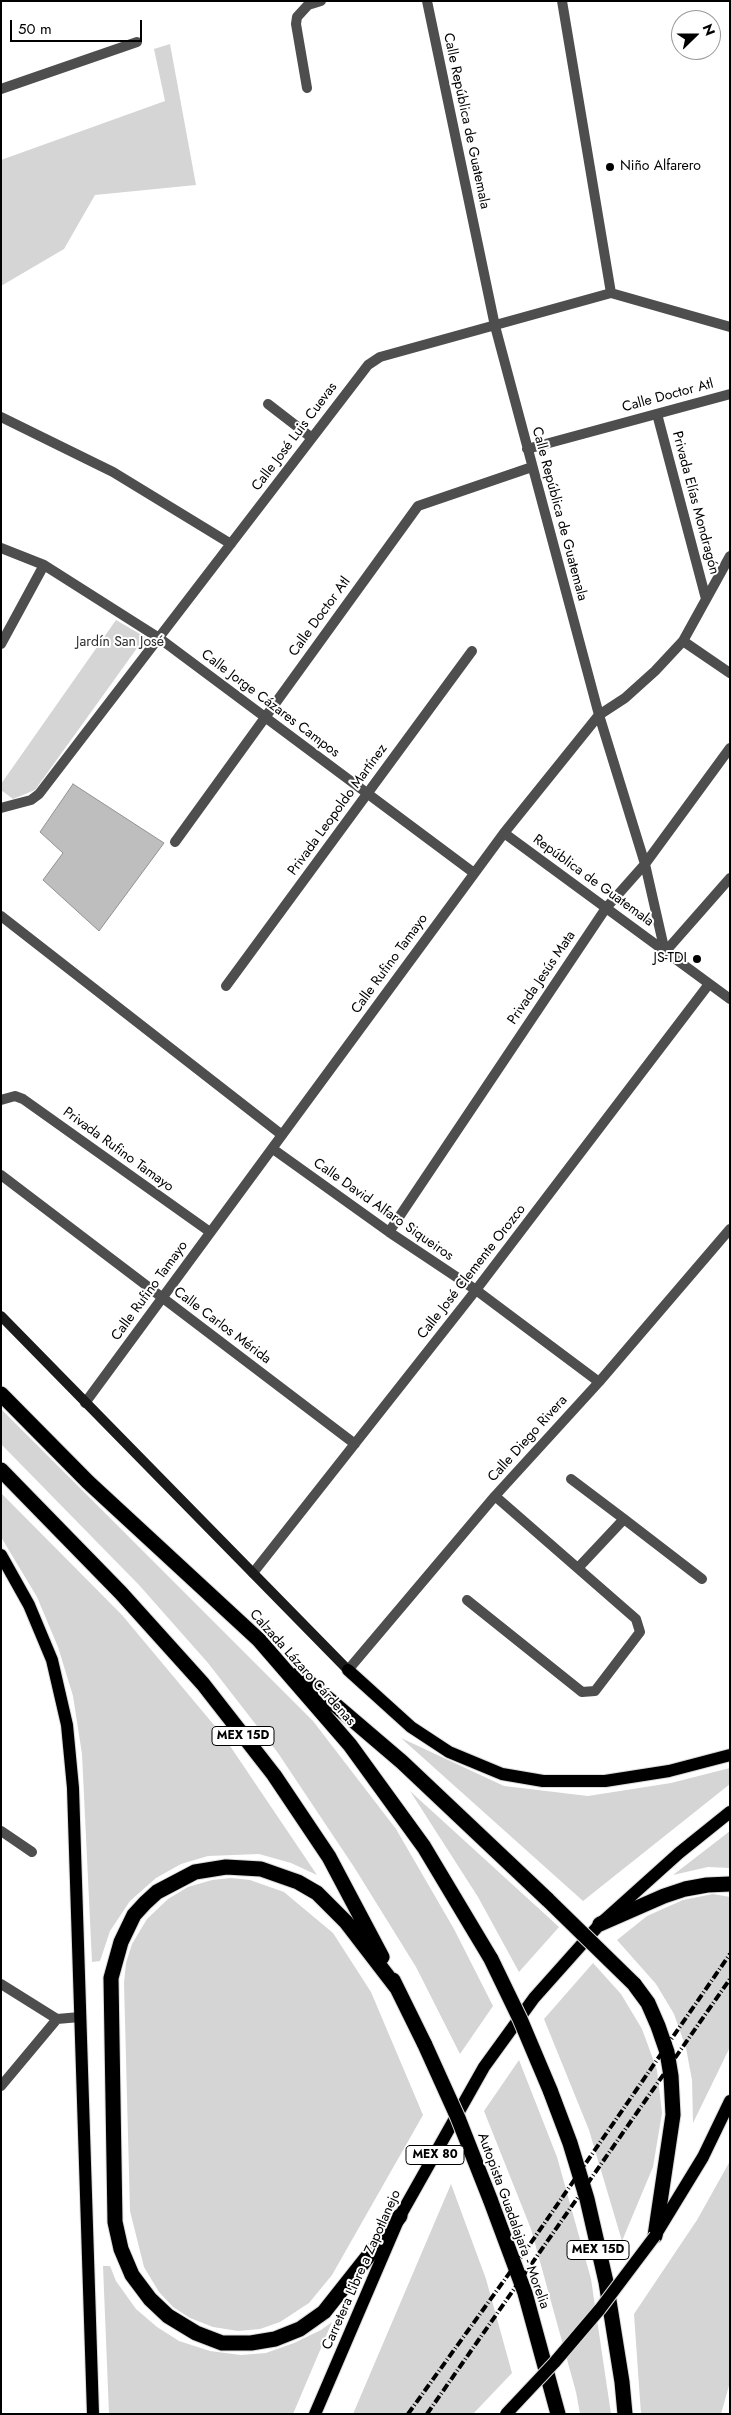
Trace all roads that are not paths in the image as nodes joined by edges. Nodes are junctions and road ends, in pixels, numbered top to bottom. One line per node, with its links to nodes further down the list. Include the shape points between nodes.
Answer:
1 (321, 1): 5 (street, via 308,5 297,17)
2 (427, 1): 8 (street, Calle República de Guatemala)
3 (562, 1): 7 (street)
4 (137, 42): 6 (street)
5 (307, 88)
6 (1, 89)
7 (611, 293): 8 (street, Calle José Luis Cuevas); 9 (street)
8 (495, 326): 14 (street, Calle José Luis Cuevas, via 380,357 368,365); 15 (street, Calle República de Guatemala)
9 (730, 327)
10 (730, 394): 12 (street, Calle Doctor Atl)
11 (268, 404): 14 (street)
12 (657, 414): 15 (street, Calle Doctor Atl); 21 (street, Privada Elías Mondragón)
13 (1, 417): 17 (street, via 113,472)
14 (312, 438): 17 (street, Calle José Luis Cuevas)
15 (527, 449): 16 (street, Calle República de Guatemala)
16 (532, 467): 27 (street, Calle República de Guatemala); 28 (street, Calle Doctor Atl, via 418,506)
17 (231, 544): 22 (street, Calle José Luis Cuevas)
18 (1, 548): 20 (street, Calle Jorge Cázares Campos)
19 (730, 556): 21 (street, Calle Rufino Tamayo)
20 (44, 565): 22 (street, Calle Jorge Cázares Campos); 24 (street)
21 (706, 599): 23 (street, Calle Rufino Tamayo)
22 (159, 638): 28 (street, Calle Jorge Cázares Campos); 31 (street, Calle José Luis Cuevas, via 39,794 31,800)
23 (683, 641): 26 (street); 27 (street, Calle Rufino Tamayo, via 625,698)
24 (1, 644)
25 (472, 651): 30 (street, Privada Leopoldo Martínez)
26 (730, 674)
27 (600, 715): 32 (street, Calle Rufino Tamayo); 34 (street, Calle República de Guatemala)
28 (265, 717): 30 (street, Calle Jorge Cázares Campos); 33 (street, Calle Doctor Atl)
29 (730, 748): 34 (street, Privada Jesús Mata)
30 (368, 793): 35 (street, Calle Jorge Cázares Campos); 43 (street, Privada Leopoldo Martínez)
31 (1, 808)
32 (504, 834): 35 (street, Calle Rufino Tamayo); 37 (street, República de Guatemala)
33 (175, 842)
34 (645, 864): 37 (street, Privada Jesús Mata); 41 (street, Calle República de Guatemala)
35 (474, 873): 46 (street, Calle Rufino Tamayo)
36 (730, 878): 41 (street)
37 (606, 908): 41 (street, República de Guatemala); 51 (street, Privada Jesús Mata)
38 (1, 916): 40 (street)
39 (1, 926): 40 (street)
40 (15, 927): 46 (street)
41 (665, 952): 42 (street)
42 (709, 984): 44 (street); 52 (street, Calle José Clemente Orozco)
43 (226, 986)
44 (730, 999)
45 (4, 1099): 50 (street, Privada Rufino Tamayo, via 23,1099)
46 (282, 1135): 47 (street, Calle Rufino Tamayo)
47 (273, 1149): 50 (street, Calle Rufino Tamayo); 51 (street, Calle David Alfaro Siqueiros)
48 (1, 1175): 53 (street, Calle Carlos Mérida)
49 (730, 1229): 55 (street, Calle Diego Rivera)
50 (210, 1232): 53 (street, Calle Rufino Tamayo)
51 (389, 1232): 52 (street, Calle David Alfaro Siqueiros)
52 (476, 1290): 55 (street, Calle David Alfaro Siqueiros); 58 (street, Calle José Clemente Orozco)
53 (162, 1298): 57 (street, Calle Rufino Tamayo); 58 (street, Calle Carlos Mérida)
54 (1, 1316): 57 (main road)
55 (599, 1382): 61 (street, Calle Diego Rivera)
56 (1, 1394): 68 (highway, Calzada Lázaro Cárdenas / MEX 15D, via 88,1482)
57 (85, 1403): 65 (main road)
58 (355, 1444): 65 (street, Calle José Clemente Orozco)
59 (1, 1470): 77 (highway, MEX 15D, via 191,1670 274,1775 329,1857)
60 (571, 1479): 62 (street)
61 (495, 1496): 64 (street); 69 (street, Calle Diego Rivera)
62 (624, 1519): 64 (street); 66 (street)
63 (1, 1555): 78 (main road, via 29,1605 52,1660 67,1725 73,1788)
64 (578, 1568): 67 (street, via 640,1627 639,1635 592,1692 582,1692)
65 (253, 1573): 69 (main road)
66 (702, 1580)
67 (467, 1600)
68 (259, 1640): 83 (highway, bridge, via 402,1762 634,1984 648,2003 668,2052 674,2115); 88 (highway, Calzada Lázaro Cárdenas / MEX 15D, bridge, via 350,1744 413,1831 491,1959 520,2019 570,2143 591,2217 606,2282)
69 (348, 1670): 70 (main road, via 411,1727 449,1752 502,1774 543,1782 605,1781 669,1771)
70 (730, 1756)
71 (730, 1812): 75 (main road, MEX 80)
72 (1, 1831): 73 (street)
73 (32, 1852)
74 (730, 1884): 75 (highway, via 685,1889)
75 (600, 1924): 82 (main road, Carretera Libre a Zapotlanejo / MEX 80, via 534,1998 484,2067)
76 (1, 1984): 79 (street)
77 (396, 1987): 82 (highway, via 346,1922 317,1893 298,1882 261,1869 226,1867 195,1872 145,1902 134,1915 121,1942 111,1978 115,2222 132,2276 168,2316 196,2333 222,2343 275,2339 300,2329 324,2312); 87 (highway, Autopista Guadalajara - Morelia / MEX 15D, bridge, via 458,2118 490,2198 524,2293)
78 (80, 2018): 79 (street); 84 (main road)
79 (57, 2019): 80 (street)
80 (1, 2086)
81 (730, 2101): 83 (main road, via 703,2157)
82 (400, 2216): 85 (main road, Carretera Libre a Zapotlanejo / MEX 80)
83 (655, 2236): 86 (main road, bridge, via 600,2309)
84 (93, 2414)
85 (315, 2414)
86 (506, 2414)
87 (558, 2414)
88 (625, 2414)

